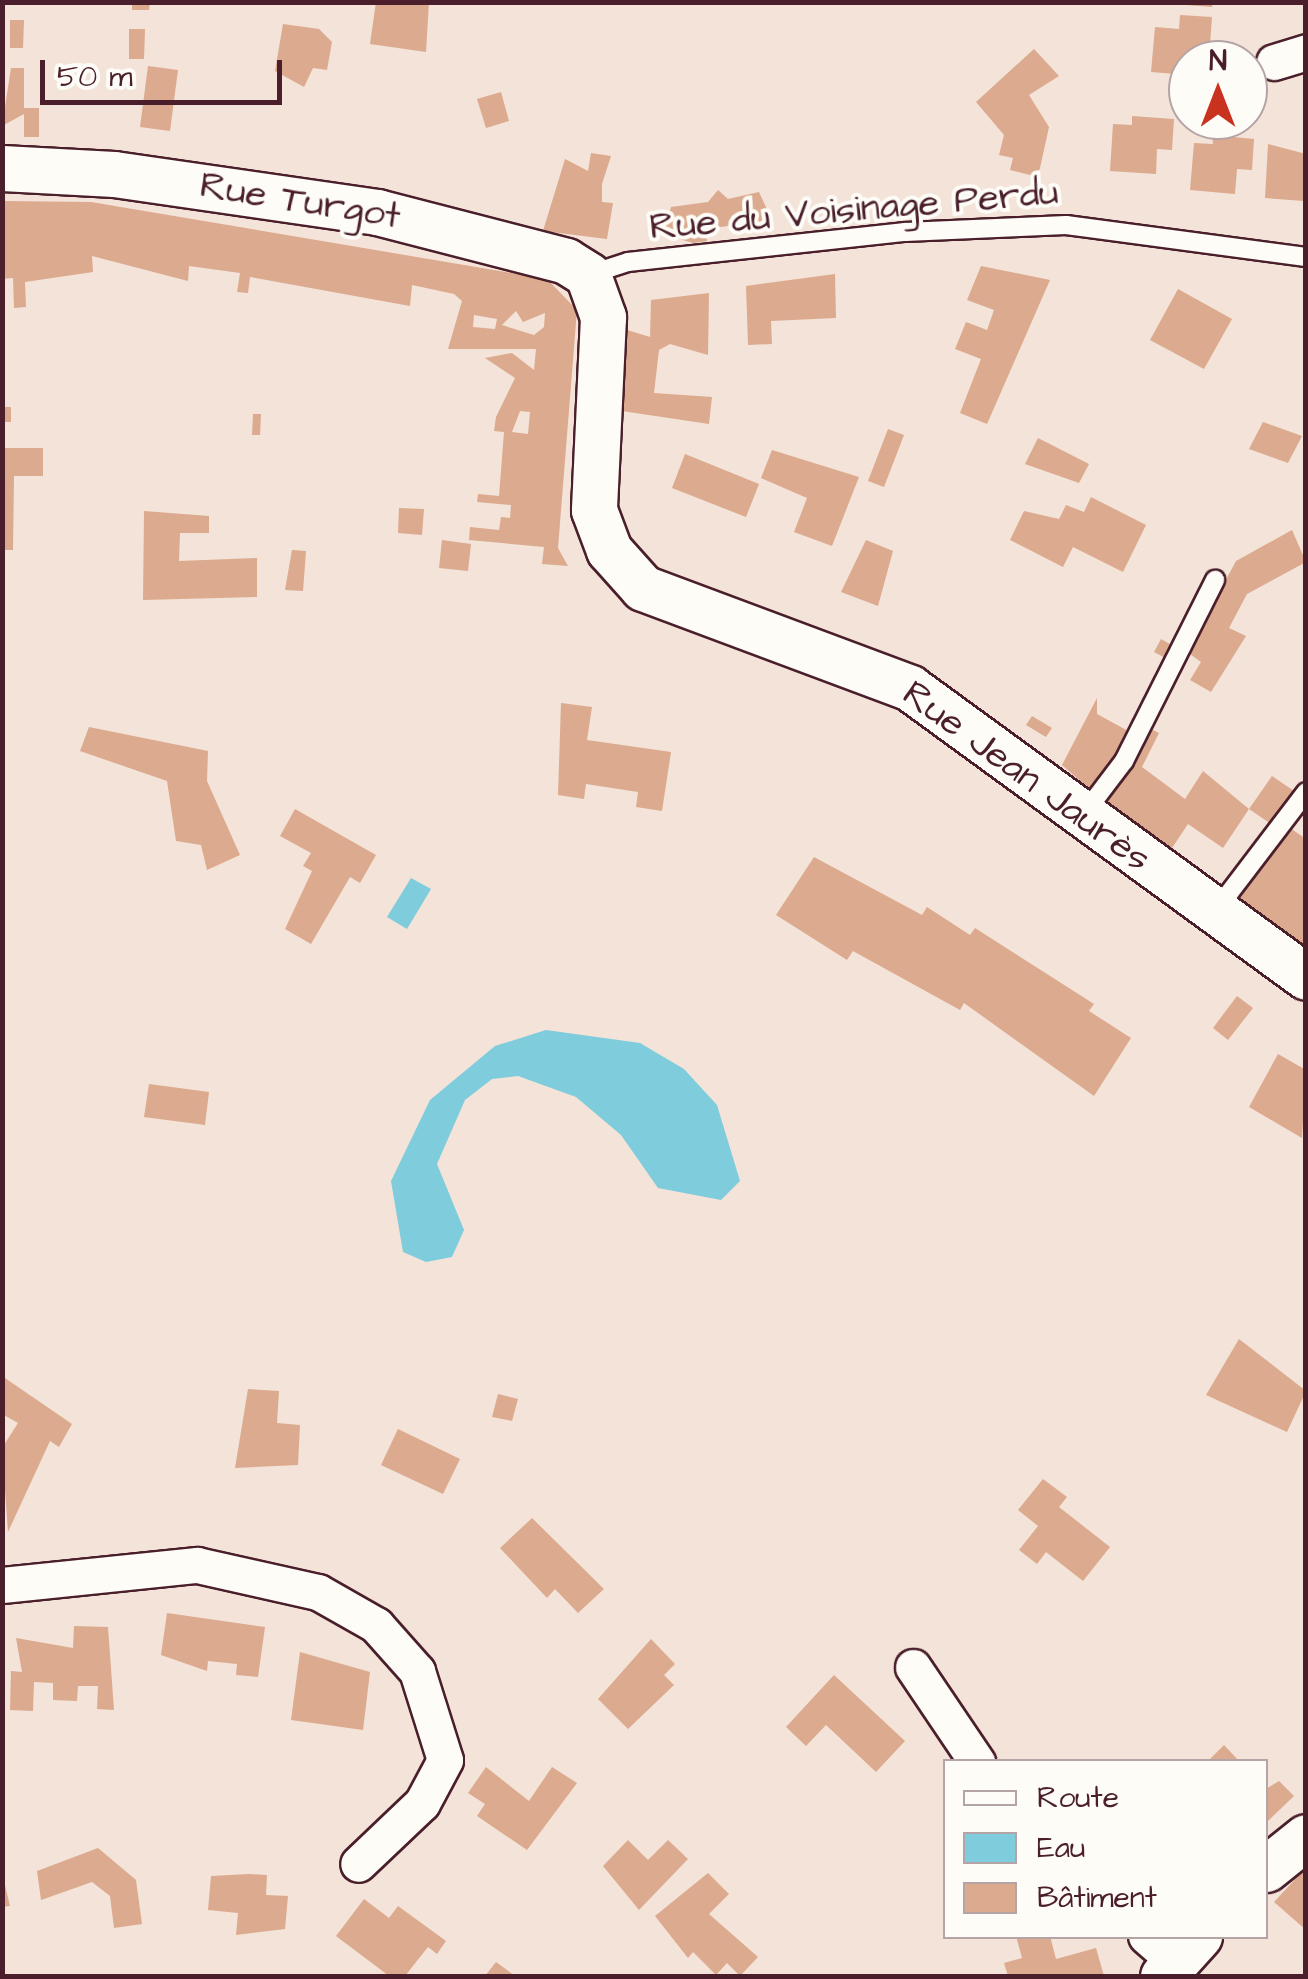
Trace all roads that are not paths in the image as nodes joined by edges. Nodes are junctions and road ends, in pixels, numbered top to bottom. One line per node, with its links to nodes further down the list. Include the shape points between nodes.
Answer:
1 (2, 168): 3 (street, Rue Turgot, via 104,173 377,212 540,250)
2 (1306, 257): 3 (lane, Rue du Voisinage Perdu, via 1066,225 905,232 628,262)
3 (588, 276): 6 (street, Rue Jean Jaurès, via 602,318 594,510 626,572 664,602 910,688)
4 (1215, 580): 6 (lane, via 1124,761)
5 (1306, 792): 7 (lane)
6 (1083, 816): 7 (street, Rue Jean Jaurès)
7 (1214, 914): 8 (street, Rue Jean Jaurès)
8 (1306, 977)
9 (2, 1584): 13 (street, via 197,1565 318,1592 376,1625 417,1671 445,1760 422,1803)
10 (913, 1667): 11 (street)
11 (975, 1759)
12 (1306, 1837): 14 (street)
13 (358, 1864)
14 (1268, 1867)

